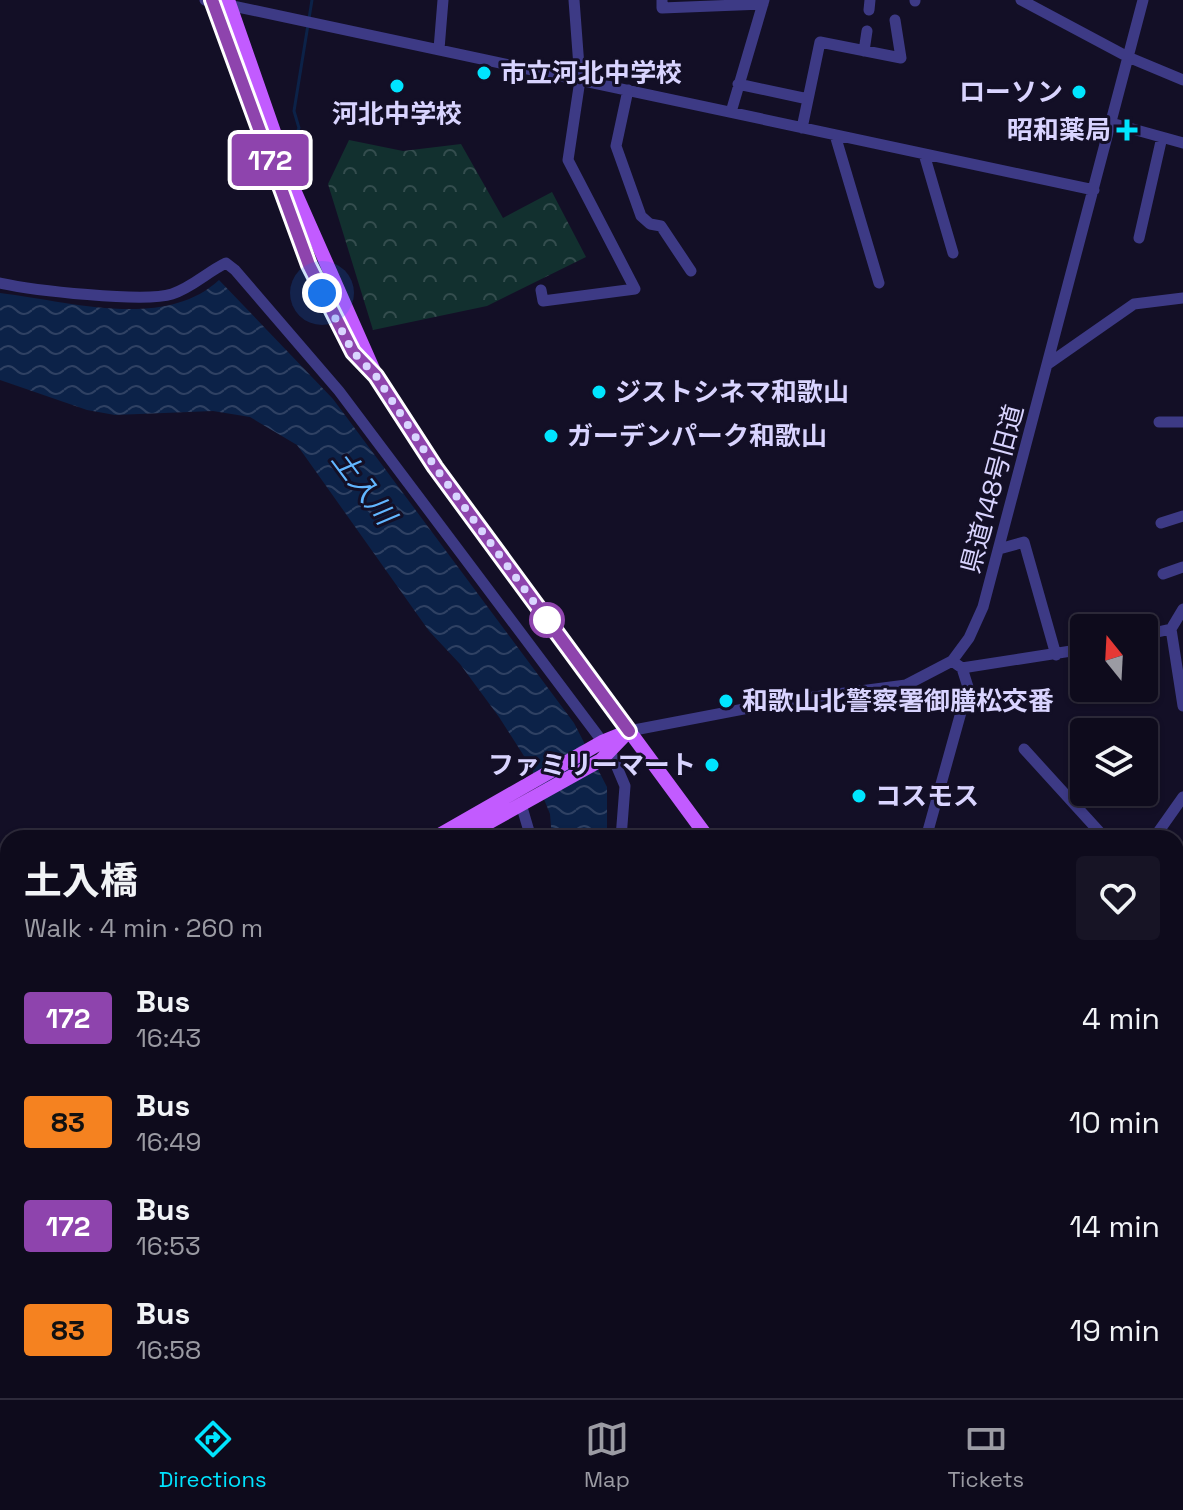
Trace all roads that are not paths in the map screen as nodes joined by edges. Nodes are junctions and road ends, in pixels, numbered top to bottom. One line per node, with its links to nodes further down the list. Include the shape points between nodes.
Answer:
1 (443, 0): 10 (street)
2 (574, 0): 13 (street)
3 (662, 0): 7 (street, via 662,8)
4 (1021, 0): 12 (street)
5 (1143, 0): 12 (street, 県道148号旧道)
6 (218, 1): 10 (street); 48 (main road, via 376,376 435,467)
7 (764, 2): 15 (street)
8 (895, 20): 11 (street, via 901,58)
9 (867, 31): 11 (street)
10 (439, 49): 13 (street)
11 (864, 51): 17 (street, via 820,42)
12 (1128, 57): 14 (street); 19 (street, 県道148号旧道)
13 (580, 80): 16 (street); 31 (street, via 568,160 635,289 543,301)
14 (1183, 80)
15 (738, 84): 17 (street); 18 (street)
16 (628, 90): 18 (street); 28 (street, via 616,146 641,216 661,226)
17 (808, 99): 20 (street)
18 (731, 112): 20 (street)
19 (1111, 123): 22 (street); 25 (street, 県道148号旧道)
20 (802, 128): 21 (street)
21 (835, 135): 24 (street); 30 (street)
22 (1162, 137): 23 (street); 26 (street)
23 (1183, 143)
24 (924, 154): 25 (street); 27 (street)
25 (1094, 190): 33 (street, 県道148号旧道)
26 (1139, 238)
27 (953, 253)
28 (691, 271)
29 (0, 283): 50 (street, via 158,296 193,285 226,263 339,391)
30 (879, 283)
31 (541, 290)
32 (1183, 298): 33 (street, via 1134,304)
33 (1048, 364): 38 (street, 県道148号旧道)
34 (1159, 422): 35 (street)
35 (1183, 422)
36 (1183, 516): 37 (street)
37 (1161, 523)
38 (999, 549): 45 (street, via 1024,542); 46 (street, 県道148号旧道, via 983,607)
39 (1183, 567): 40 (street)
40 (1163, 574)
41 (1183, 609): 42 (street)
42 (1171, 629): 43 (street); 47 (street)
43 (1158, 632)
44 (1070, 652): 45 (street)
45 (1056, 655): 46 (street)
46 (957, 664): 48 (street, 県道148号旧道, via 906,685 760,705); 59 (street, via 968,687)
47 (1183, 706)
48 (629, 731): 50 (main road); 58 (main road)
49 (1024, 749): 60 (street)
50 (602, 750): 51 (main road); 57 (street, via 625,786)
51 (532, 790): 53 (main road); 54 (main road)
52 (1183, 797): 61 (street)
53 (521, 804): 55 (main road); 56 (street)
54 (450, 830)
55 (488, 830)
56 (529, 830)
57 (622, 830)
58 (702, 830)
59 (928, 830)
60 (1098, 830)
61 (1160, 830)

